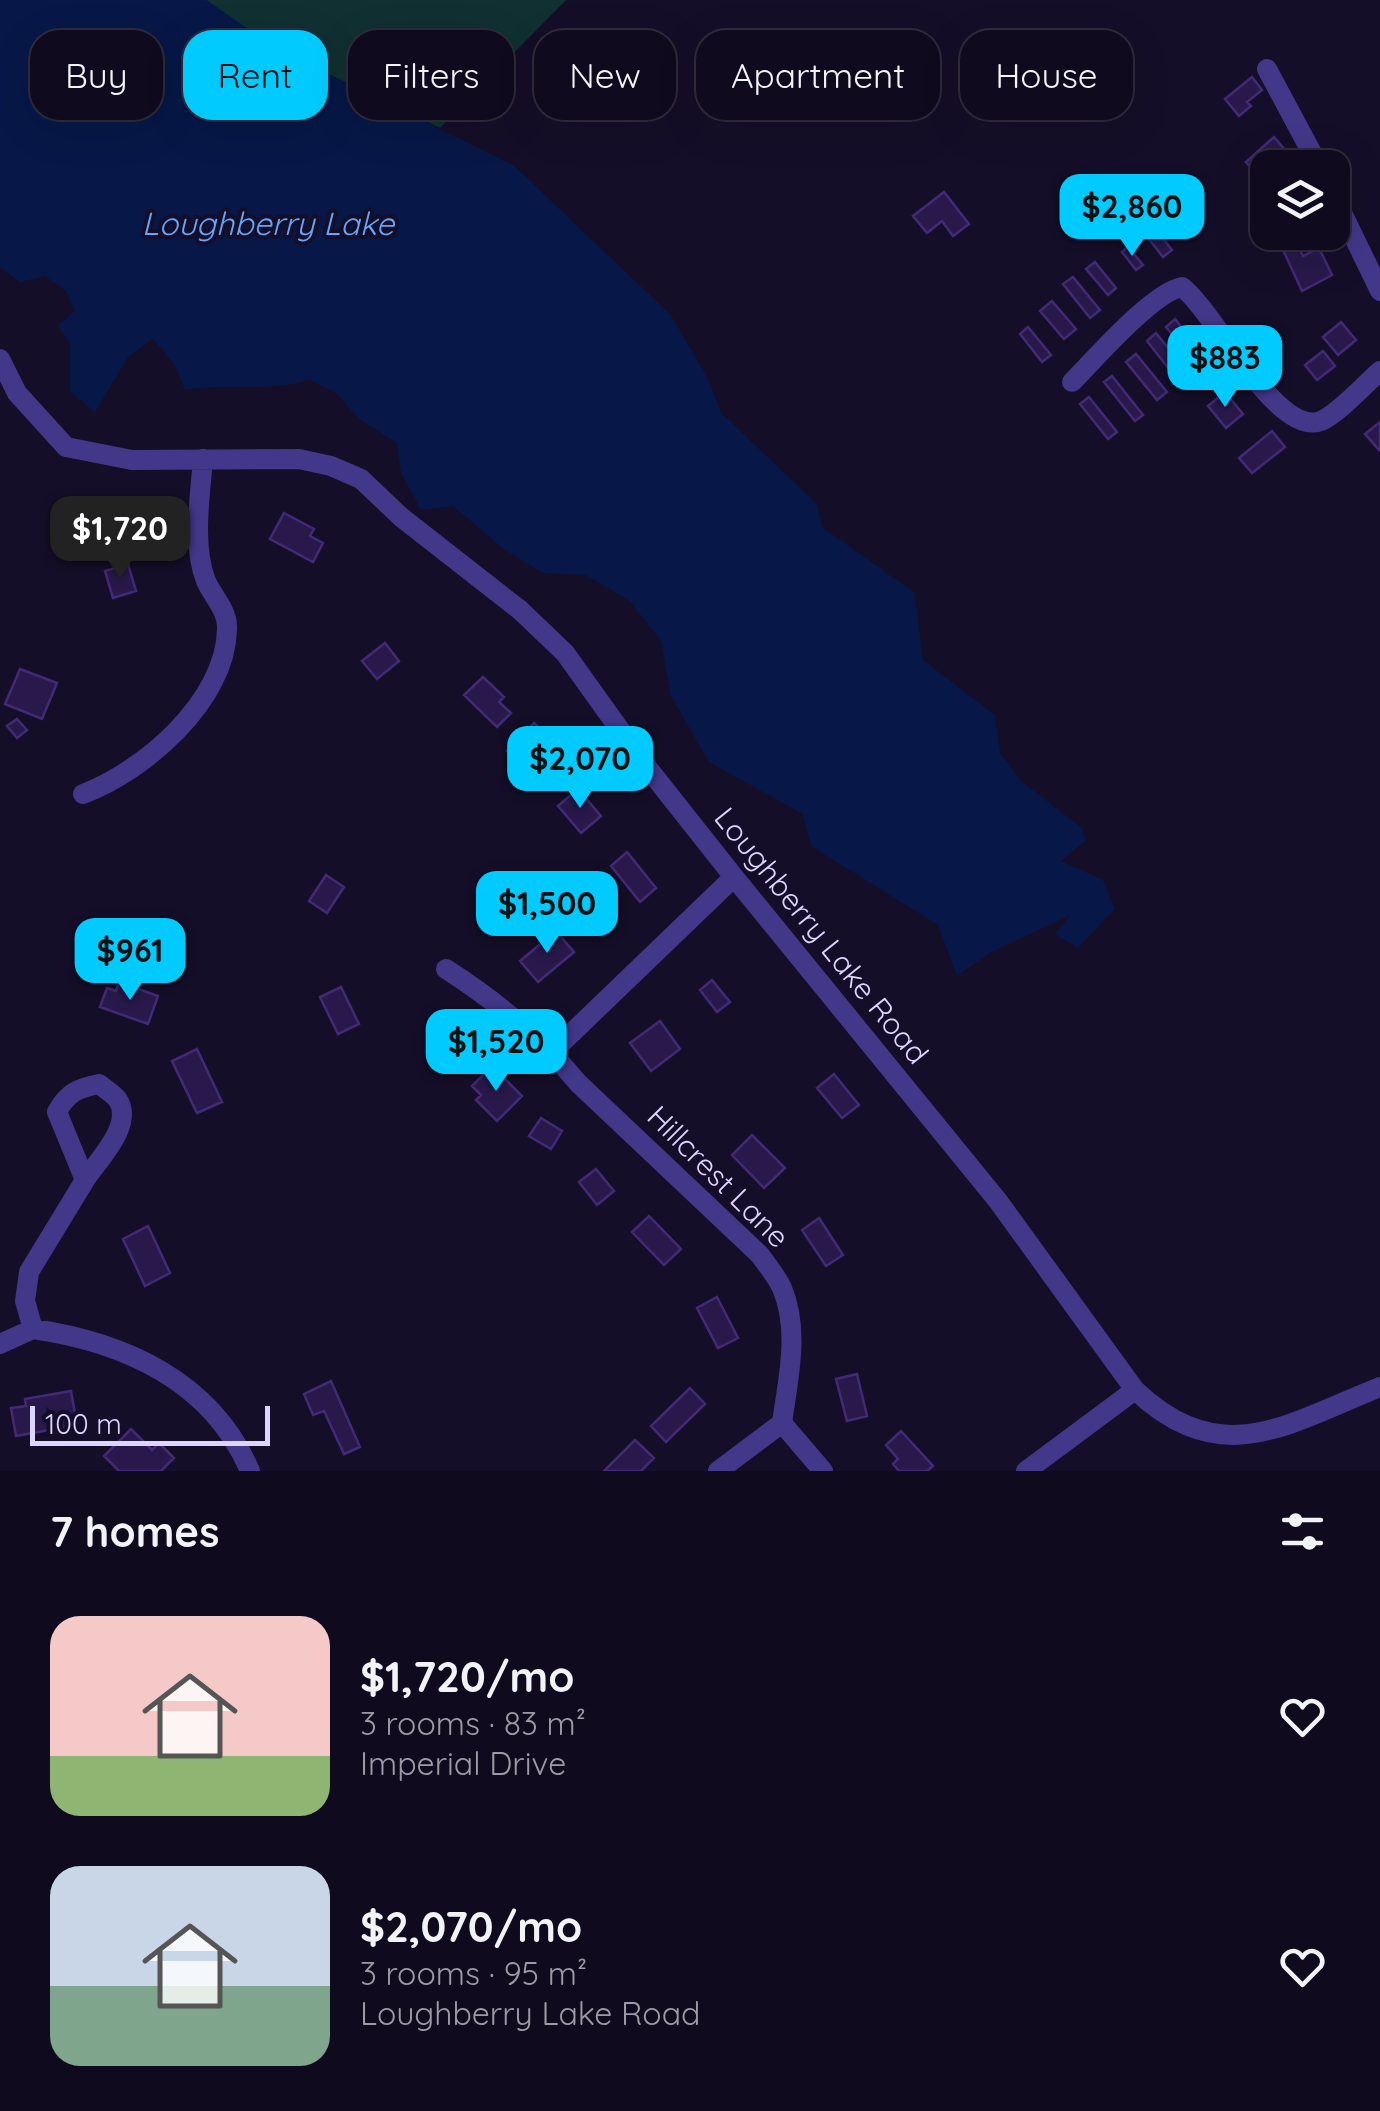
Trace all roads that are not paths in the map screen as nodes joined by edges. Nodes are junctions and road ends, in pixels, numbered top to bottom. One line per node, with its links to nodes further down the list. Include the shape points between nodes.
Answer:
1 (1267, 69): 2 (street)
2 (1310, 150)
3 (1350, 229): 4 (street)
4 (1380, 291)
5 (0, 359): 8 (street, Loughberry Lake Road, via 17,393 66,447 132,460)
6 (1380, 371): 7 (street, via 1323,420 1294,419 1182,287 1136,318)
7 (1072, 382)
8 (204, 460): 9 (street, via 198,527 206,582 228,626 213,682 178,730); 10 (street, Loughberry Lake Road, via 299,459 361,479 565,653)
9 (83, 794)
10 (734, 877): 12 (street); 17 (street, Loughberry Lake Road, via 998,1202)
11 (446, 969): 12 (street, Hillcrest Lane)
12 (552, 1052): 18 (street, Hillcrest Lane, via 760,1255 782,1287 792,1355)
13 (85, 1180): 14 (street, via 29,1272 26,1301)
14 (33, 1329): 15 (street); 19 (street, via 116,1348 174,1380 216,1417)
15 (0, 1344)
16 (1380, 1387): 17 (street, Loughberry Lake Road, via 1237,1440 1182,1428)
17 (1135, 1390): 22 (street)
18 (782, 1423): 20 (street); 21 (street)
19 (250, 1471)
20 (718, 1471)
21 (823, 1471)
22 (1026, 1471)

